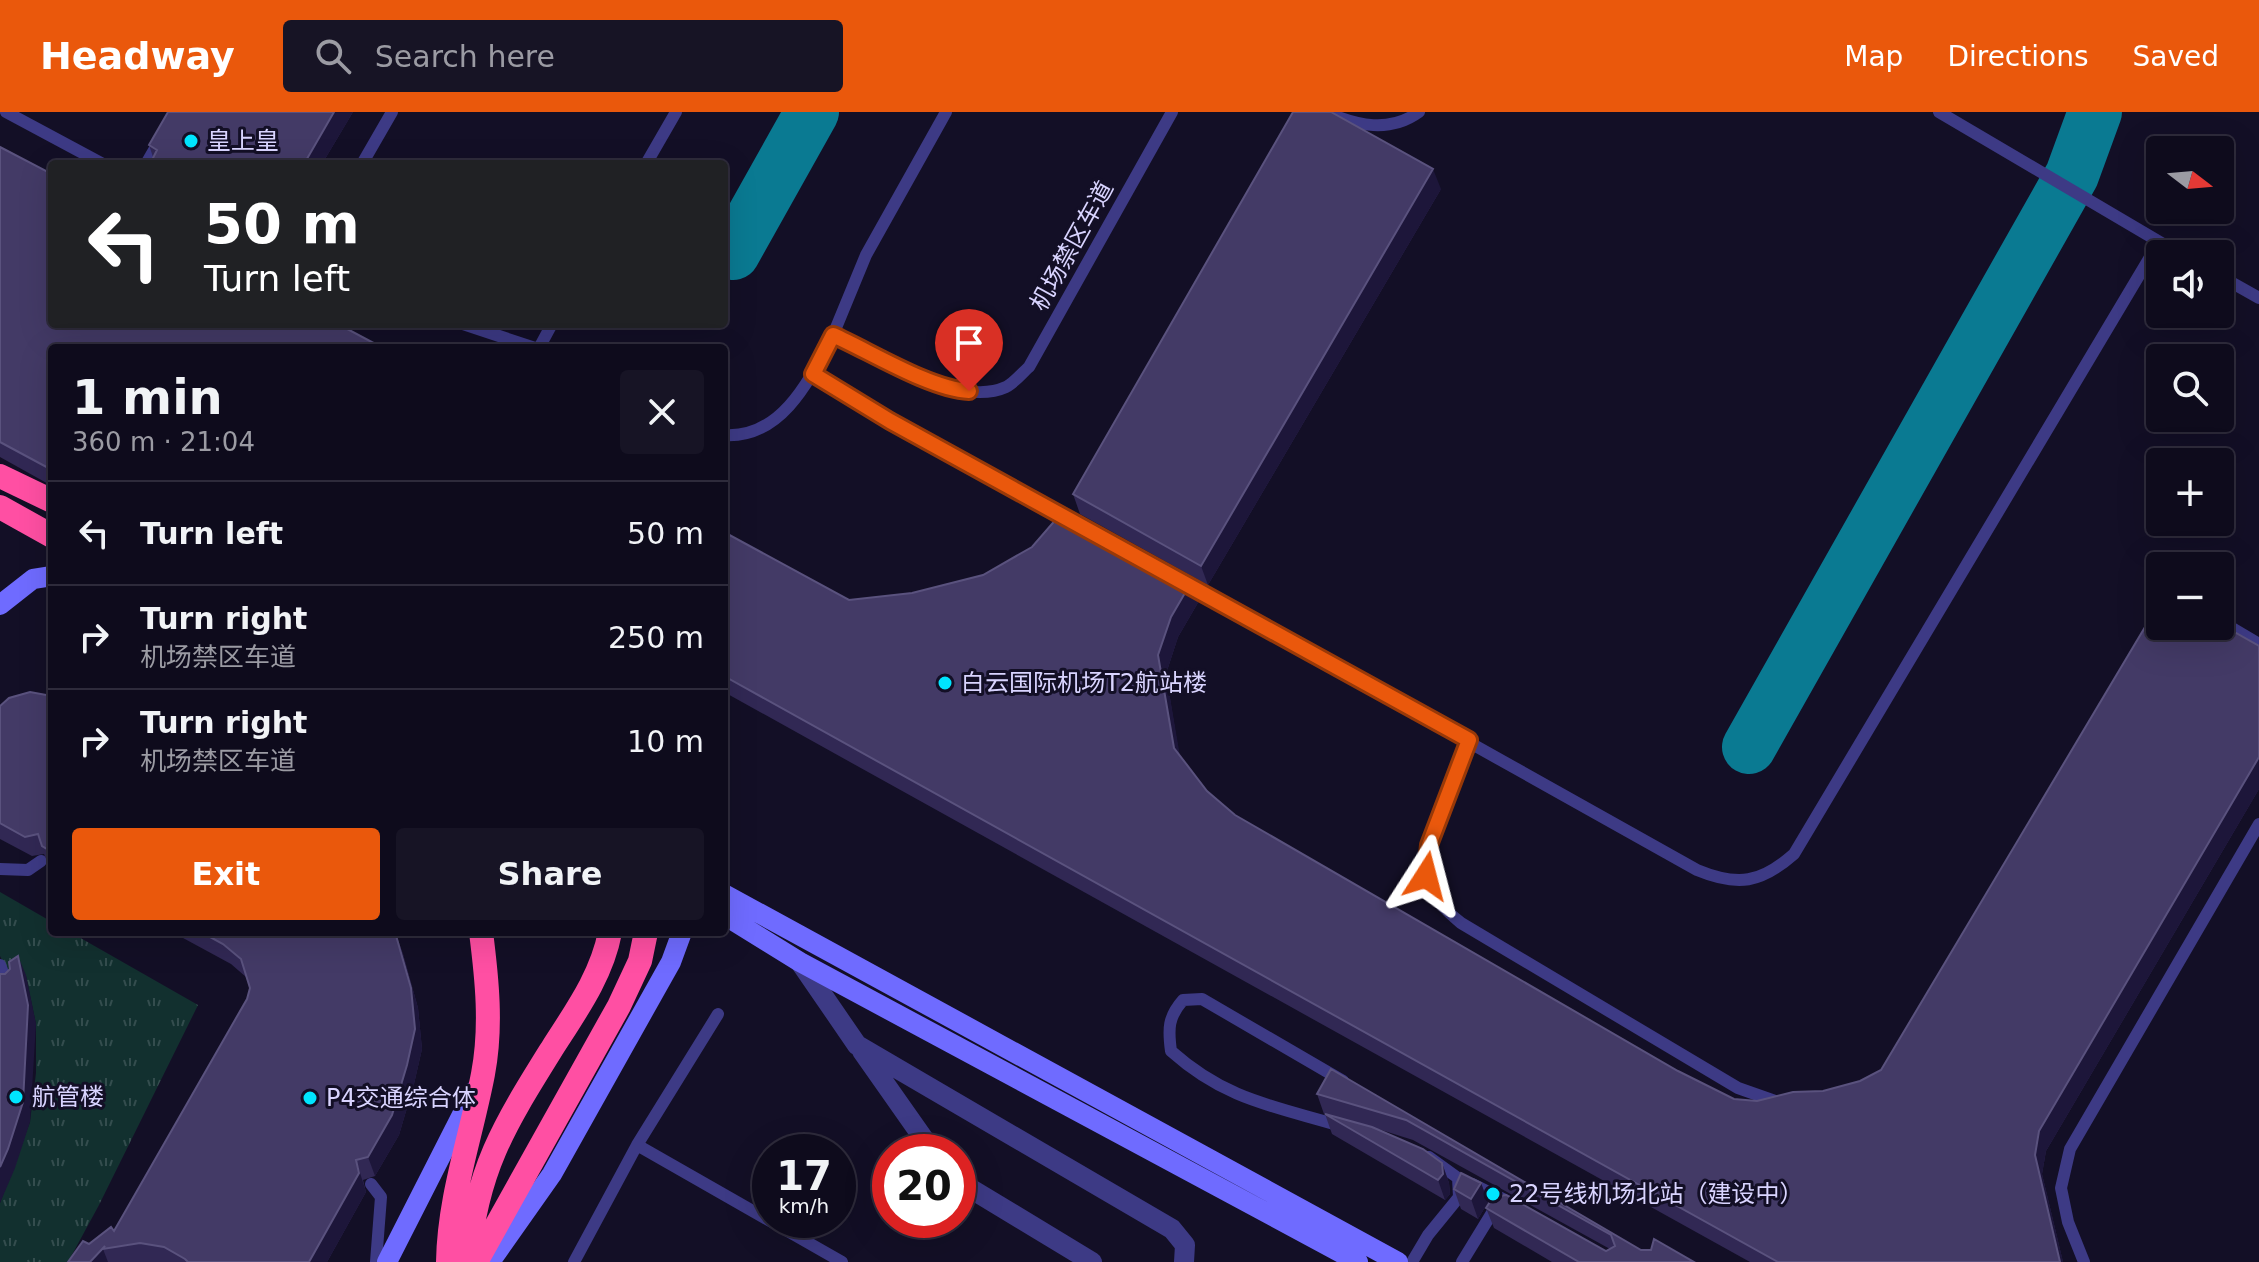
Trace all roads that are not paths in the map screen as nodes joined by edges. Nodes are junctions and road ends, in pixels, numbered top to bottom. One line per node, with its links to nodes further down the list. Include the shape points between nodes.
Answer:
1 (6, 112): 10 (lane)
2 (176, 112): 11 (lane)
3 (392, 112): 12 (lane)
4 (676, 112): 13 (lane)
5 (946, 112): 19 (lane, via 866,255)
6 (1172, 112): 19 (lane, 机场禁区车道, via 1029,367 1006,387 949,390)
7 (1326, 112): 8 (lane, via 1376,126 1402,123)
8 (1419, 112)
9 (1939, 112): 14 (lane)
10 (96, 160)
11 (148, 160)
12 (364, 160)
13 (648, 160)
14 (2156, 240)
15 (2146, 264): 33 (lane, via 1794,854 1773,872 1749,880 1719,879 1697,870)
16 (2234, 284): 17 (lane)
17 (2259, 298)
18 (475, 328): 20 (lane)
19 (833, 335): 21 (lane)
20 (525, 344)
21 (813, 374): 22 (lane, via 774,421 744,435); 26 (lane)
22 (728, 435)
23 (0, 476): 24 (highway)
24 (48, 499)
25 (0, 507): 27 (highway)
26 (1083, 527)
27 (48, 534)
28 (1166, 573): 33 (lane)
29 (48, 577): 30 (main road, via 33,579)
30 (0, 605)
31 (2234, 629): 32 (lane)
32 (2259, 644)
33 (1469, 740): 50 (lane, via 1429,845 1426,876 1440,906 1738,1088)
34 (2259, 824): 74 (lane, via 2070,1149 2061,1188)
35 (41, 861): 36 (lane, via 28,870)
36 (0, 869)
37 (728, 896): 71 (main road)
38 (728, 917): 43 (main road)
39 (481, 936): 48 (highway, via 489,1023)
40 (609, 936): 63 (highway, via 595,977 514,1110 477,1195)
41 (645, 936): 64 (highway, via 619,1006)
42 (681, 936): 65 (main road, via 552,1174)
43 (800, 962): 47 (street); 70 (main road)
44 (0, 965): 45 (lane)
45 (8, 986)
46 (718, 1014): 53 (lane)
47 (857, 1045): 52 (street); 69 (street, via 1172,1229 1185,1245)
48 (483, 1074): 61 (main road); 62 (highway, via 462,1152)
49 (1352, 1087): 51 (lane, via 1202,999 1183,1000 1173,1011 1168,1026 1171,1051 1197,1074 1242,1099)
50 (1786, 1102)
51 (1358, 1132)
52 (920, 1134)
53 (637, 1145): 66 (lane); 67 (lane)
54 (1411, 1150): 55 (lane, via 1440,1161)
55 (1458, 1178): 58 (lane); 72 (lane, via 1459,1197)
56 (371, 1184): 60 (lane, via 381,1197)
57 (976, 1192): 68 (street)
58 (1515, 1205): 59 (lane); 73 (lane, via 1495,1208)
59 (1527, 1212)
60 (376, 1262)
61 (387, 1262)
62 (448, 1262)
63 (468, 1262)
64 (476, 1262)
65 (490, 1262)
66 (574, 1262)
67 (842, 1262)
68 (1092, 1262)
69 (1184, 1262)
70 (1358, 1262)
71 (1398, 1262)
72 (1412, 1262)
73 (1462, 1262)
74 (2084, 1262)

